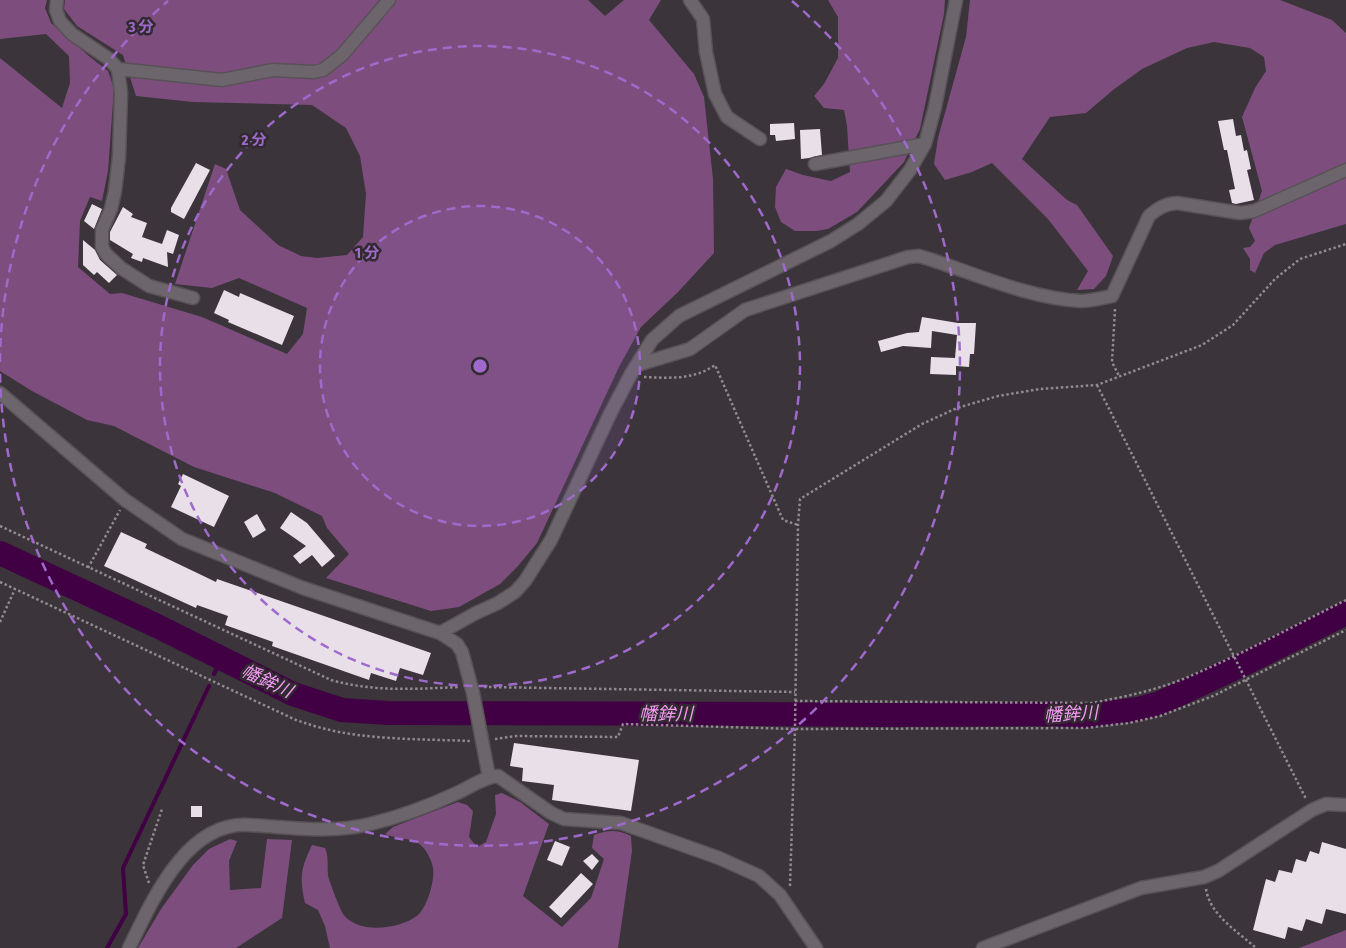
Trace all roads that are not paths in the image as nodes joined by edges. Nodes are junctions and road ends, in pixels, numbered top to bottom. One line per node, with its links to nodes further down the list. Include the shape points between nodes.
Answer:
1 (57, 0): 5 (street, via 60,21)
2 (389, 0): 5 (street, via 342,55 323,70 273,70 222,80)
3 (690, 0): 6 (street, via 704,19 706,52 715,94 727,118)
4 (956, 0): 7 (street)
5 (118, 69): 10 (street, via 121,93 116,191 102,230 102,247 120,268 149,286)
6 (760, 140)
7 (925, 144): 8 (street); 11 (street, via 886,201 858,224 831,241 680,316 652,340)
8 (815, 164)
9 (1346, 170): 11 (street, via 1254,211 1177,203 1160,207 1149,216 1112,296 1082,301 1049,296 919,256 908,257 745,310 690,349)
10 (193, 298)
11 (634, 370): 13 (street, via 551,540 525,581 498,603)
12 (0, 393): 13 (street, via 125,500 182,539 303,588)
13 (440, 633): 14 (street, via 457,644 462,652)
14 (489, 777): 16 (street, via 457,793 370,824 313,830 247,824 220,829 202,839 175,865); 17 (street, via 498,776 564,819 621,823 746,869 772,886)
15 (1346, 805): 18 (street, via 1326,804 1312,810 1204,877 1141,888)
16 (129, 948)
17 (816, 948)
18 (983, 948)

